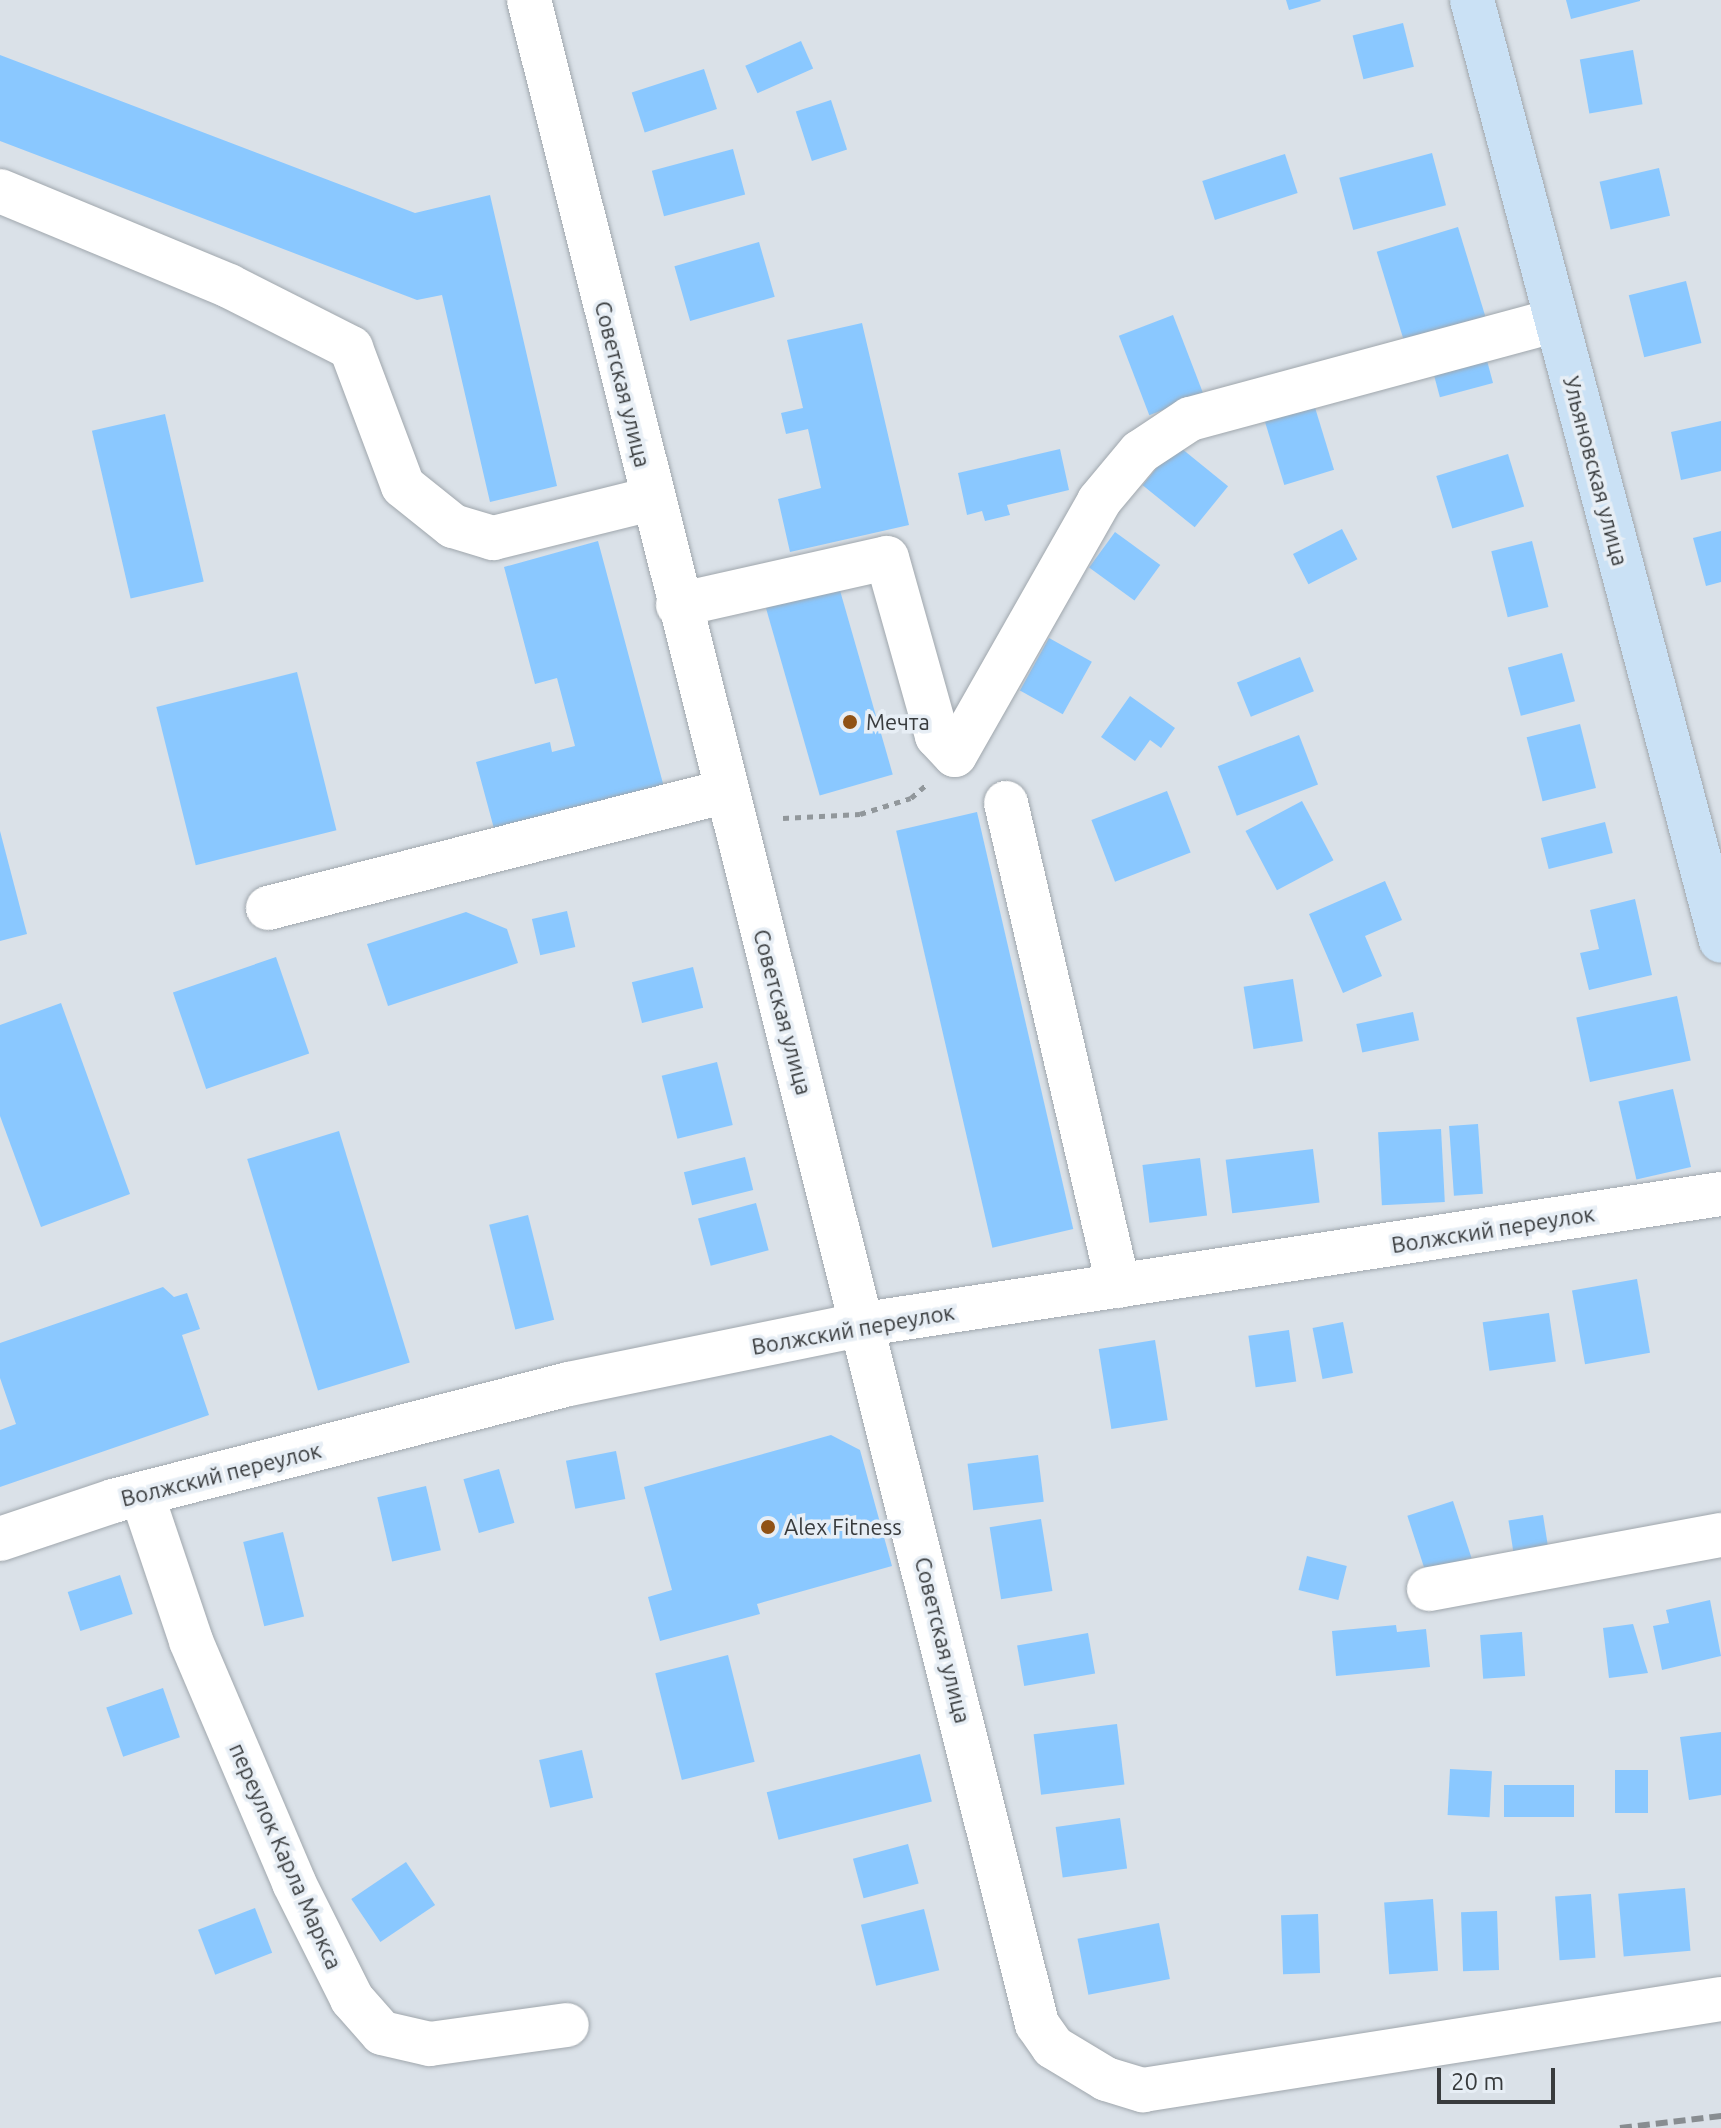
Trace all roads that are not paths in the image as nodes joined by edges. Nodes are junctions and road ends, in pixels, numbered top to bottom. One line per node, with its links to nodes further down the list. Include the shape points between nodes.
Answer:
1 (529, 0): 5 (street, Советская улица)
2 (1472, 0): 4 (main road, Ульяновская улица)
3 (0, 191): 5 (street, via 229,286 351,348 403,486 453,526 493,538)
4 (1556, 320): 6 (street, via 1190,419 1140,452 1099,501 955,755 937,736 887,558); 10 (main road, Ульяновская улица)
5 (651, 499): 6 (street, Советская улица)
6 (678, 605): 7 (street, Советская улица)
7 (724, 792): 9 (street); 13 (street, Советская улица)
8 (1006, 803): 12 (street)
9 (268, 908)
10 (1721, 941)
11 (1721, 1194): 12 (street, Волжский переулок)
12 (1118, 1286): 13 (street, Волжский переулок)
13 (865, 1324): 14 (street, Волжский переулок, via 569,1384); 18 (street, Советская улица, via 1037,2024 1053,2047 1106,2079 1143,2090)
14 (142, 1495): 16 (street, Волжский переулок); 19 (street, переулок Карла Маркса, via 191,1641 294,1883 352,1999 382,2033 430,2044)
15 (1721, 1535): 17 (street)
16 (0, 1539)
17 (1429, 1589)
18 (1721, 1999)
19 (567, 2025)

